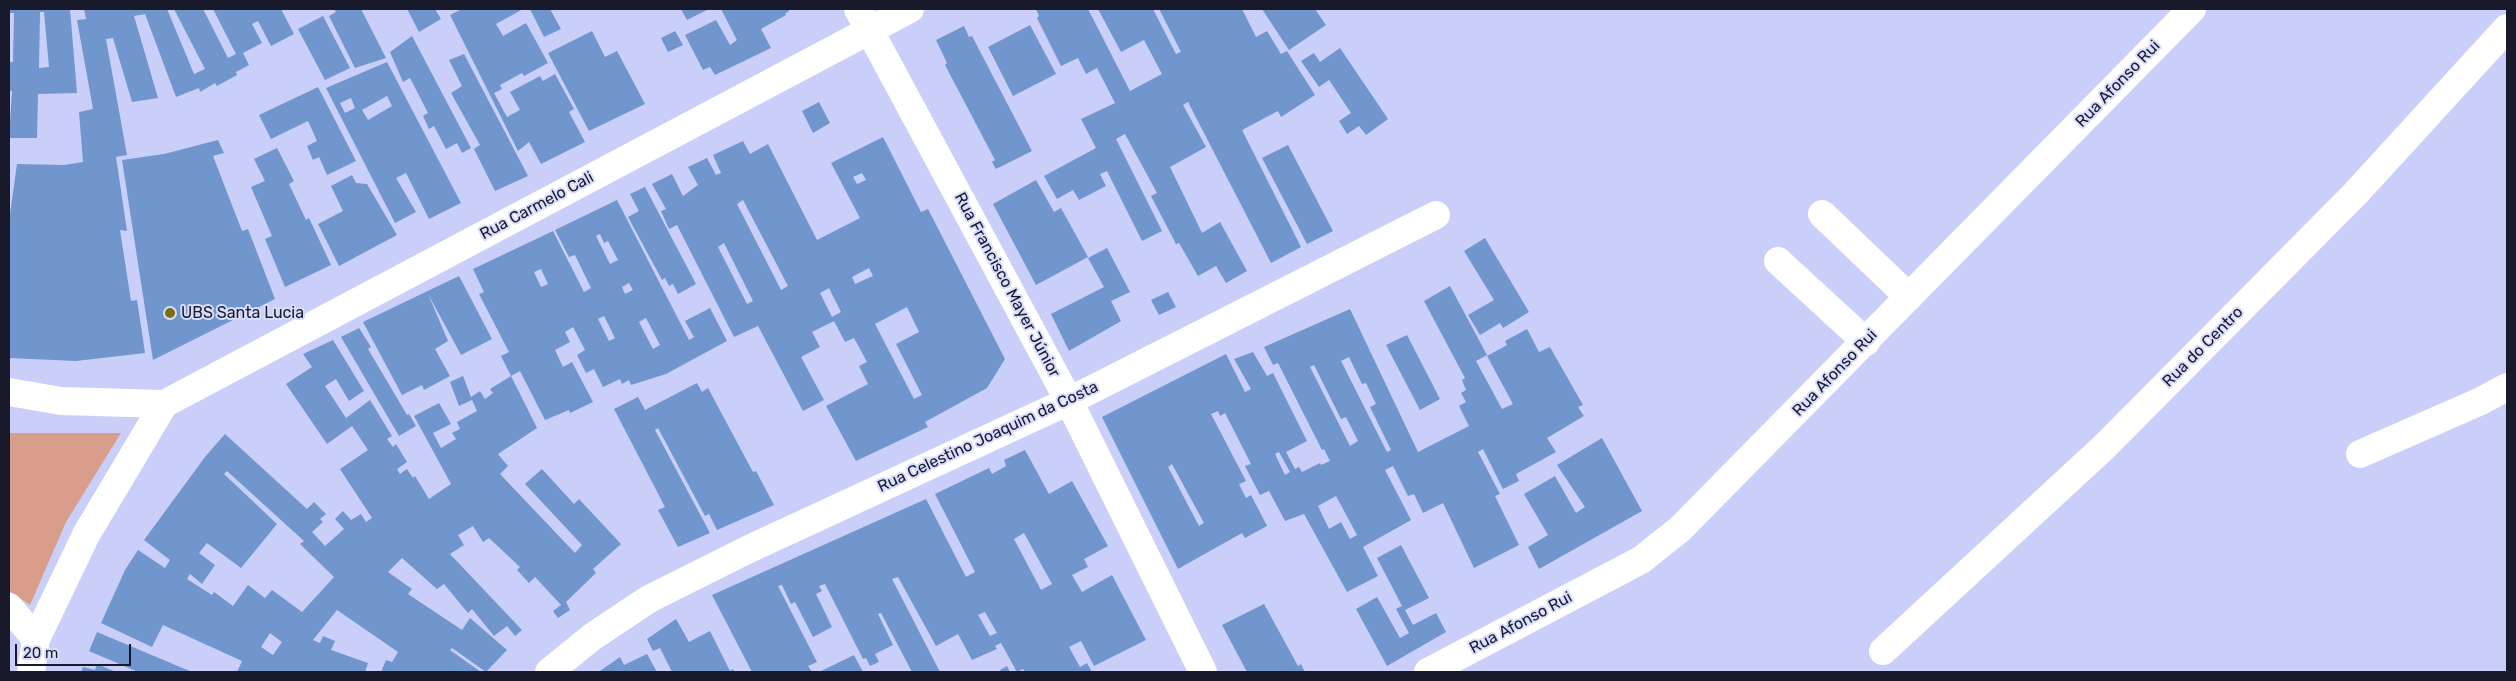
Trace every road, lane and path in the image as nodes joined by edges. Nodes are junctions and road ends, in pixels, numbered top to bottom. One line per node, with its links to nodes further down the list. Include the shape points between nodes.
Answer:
1 (910, 9): 3 (street, Rua Carmelo Cali)
2 (2192, 9): 8 (street, Rua Afonso Rui)
3 (864, 19): 12 (street, Rua Francisco Mayer Júnior); 13 (street, Rua Carmelo Cali)
4 (2507, 28): 17 (street, Rua do Centro, via 2355,194 2104,447)
5 (1822, 214): 8 (street)
6 (1436, 215): 12 (street, Rua Celestino Joaquim da Costa)
7 (1778, 261): 9 (street)
8 (1909, 297): 9 (street, Rua Afonso Rui)
9 (1866, 342): 21 (street, Rua Afonso Rui, via 1711,500 1641,560)
10 (2507, 386): 14 (street, via 2481,401)
11 (9, 392): 13 (street, via 61,402)
12 (1069, 401): 19 (street, Rua Celestino Joaquim da Costa, via 749,549 649,599 592,637); 20 (street, Rua Francisco Mayer Júnior)
13 (164, 404): 16 (street, via 87,533)
14 (2360, 454)
15 (9, 607): 16 (street)
16 (36, 639): 18 (street)
17 (1883, 651)
18 (32, 672)
19 (549, 672)
20 (1203, 672)
21 (1428, 672)

